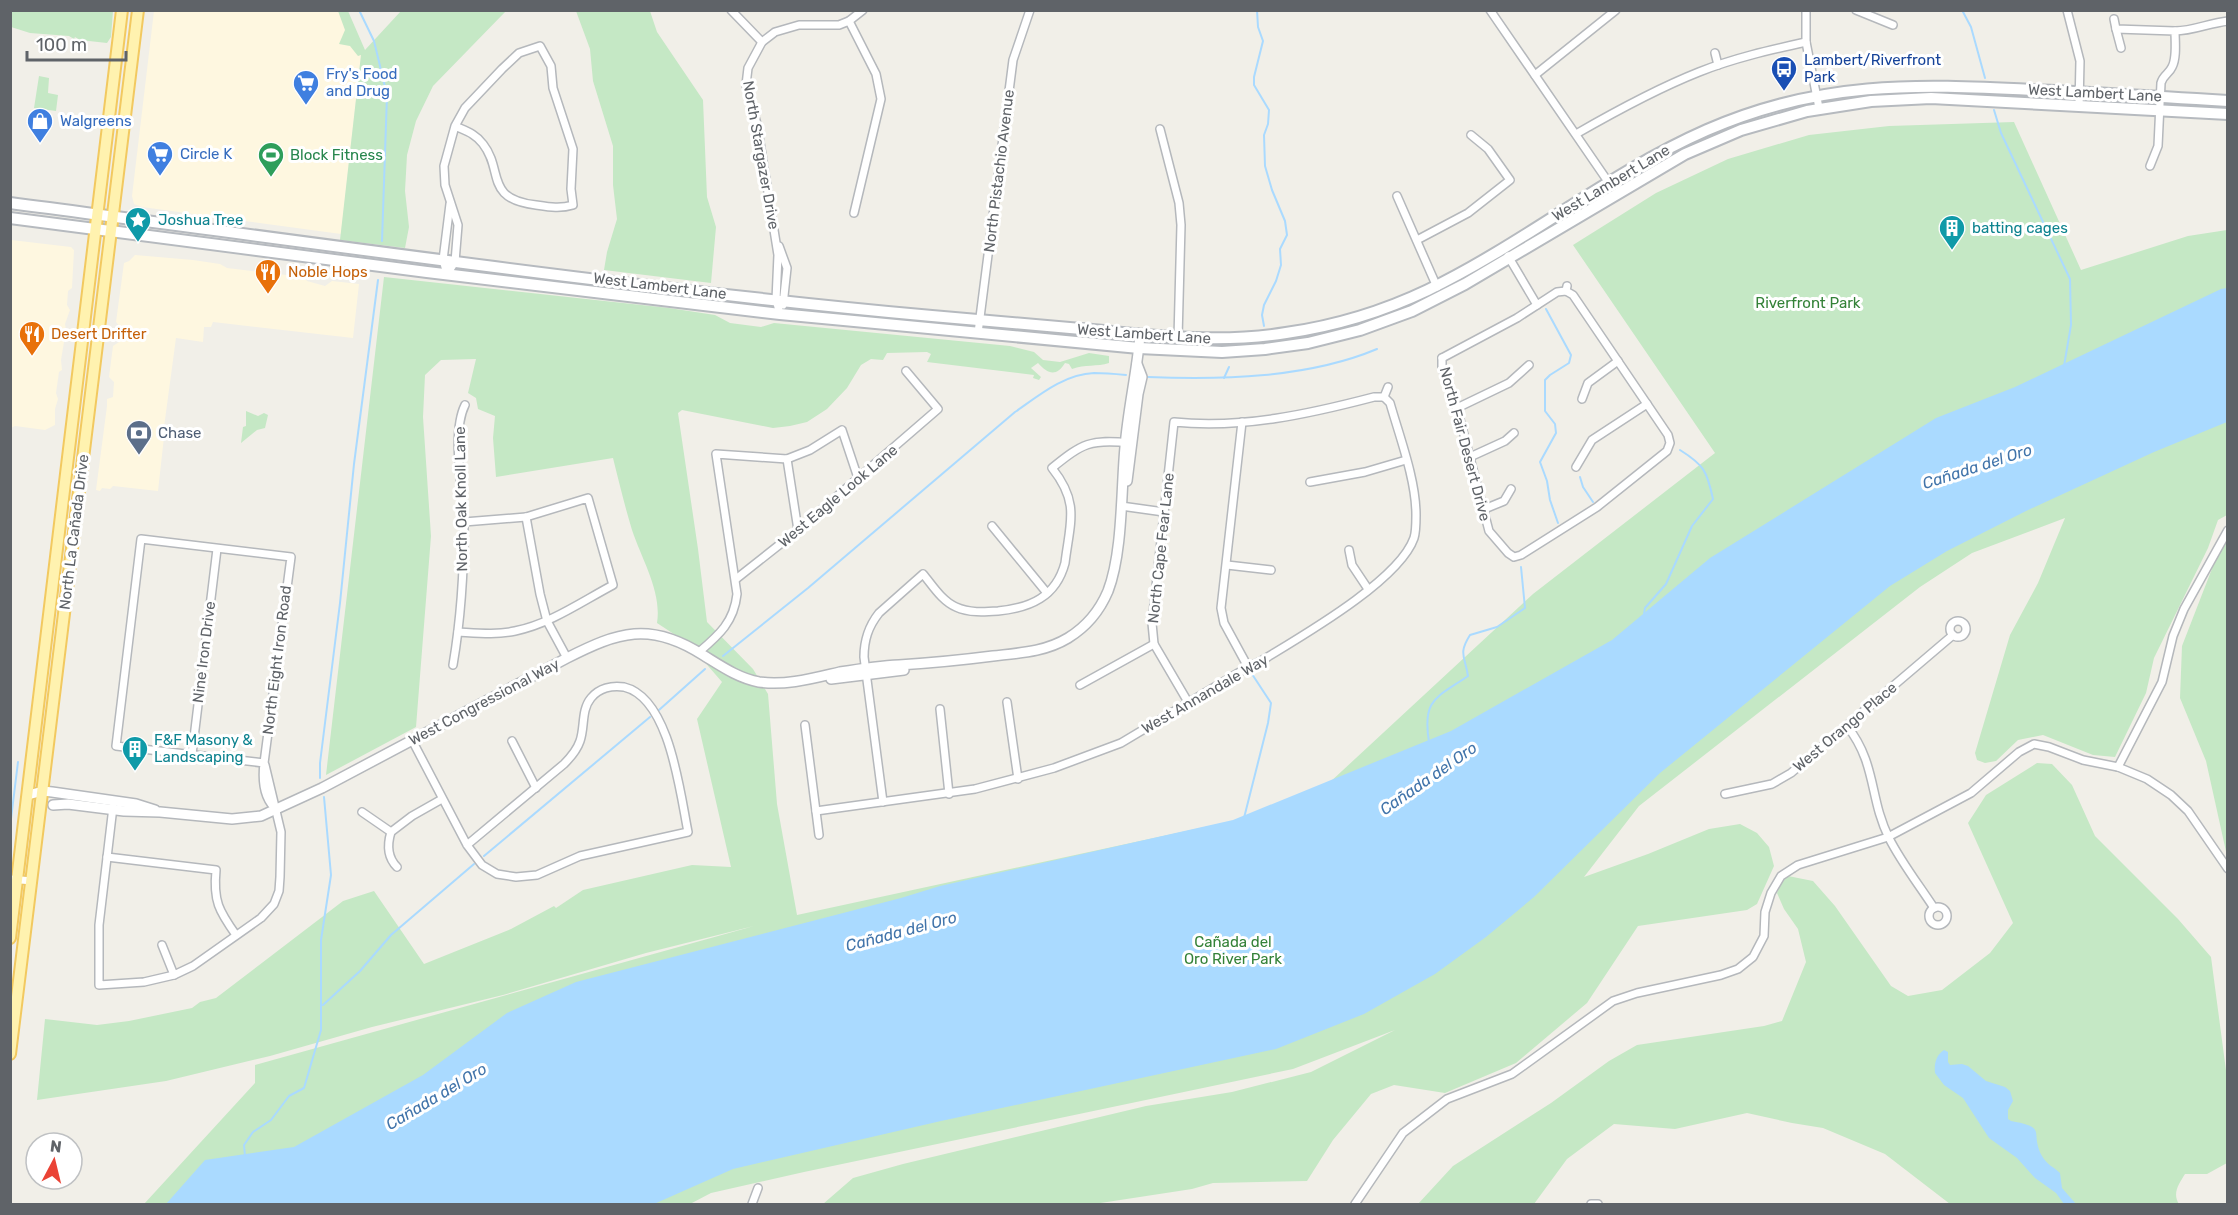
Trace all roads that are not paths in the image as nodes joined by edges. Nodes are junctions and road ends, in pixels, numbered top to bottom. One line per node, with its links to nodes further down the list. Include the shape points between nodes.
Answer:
1 (122, 10): 41 (main road, North La Cañada Drive)
2 (138, 10): 43 (main road, North La Cañada Drive)
3 (731, 10): 17 (street)
4 (863, 10): 12 (street)
5 (1030, 10): 56 (street, North Pistachio Avenue, via 1013,60)
6 (1490, 10): 22 (street)
7 (1616, 10): 22 (street)
8 (1806, 10): 18 (street)
9 (1856, 10): 14 (street)
10 (2067, 10): 23 (street, via 2080,61)
11 (2114, 19): 15 (street)
12 (849, 21): 17 (street, via 839,26 786,27); 40 (street, via 876,74 881,99)
13 (2228, 21): 16 (street)
14 (1893, 26)
15 (2116, 29): 16 (street); 19 (street)
16 (2175, 31): 25 (street, via 2174,62 2162,79)
17 (762, 42): 53 (street, North Stargazer Drive, via 748,68 746,85 757,124 775,238 787,268)
18 (1806, 42): 21 (street); 24 (street)
19 (2121, 48)
20 (1714, 53): 21 (street)
21 (1718, 65): 33 (street, via 1640,97)
22 (1535, 75): 33 (street)
23 (2080, 92): 24 (main road, West Lambert Lane, via 1923,85); 25 (main road, West Lambert Lane); 27 (street)
24 (1817, 96): 28 (street); 36 (main road, West Lambert Lane, via 1768,107 1707,130)
25 (2161, 97): 26 (main road, West Lambert Lane); 29 (street)
26 (2228, 101)
27 (2079, 105): 28 (main road, West Lambert Lane, via 1923,98); 29 (main road, West Lambert Lane)
28 (1819, 108): 48 (main road, West Lambert Lane, via 1757,124 1686,154)
29 (2160, 110): 30 (main road, West Lambert Lane); 35 (street, via 2158,146)
30 (2228, 114)
31 (455, 126): 31 (street, via 465,108 502,69 519,53 540,46 551,66 553,88 573,149 573,205 529,205 510,197 500,189 482,142); 39 (street, via 444,166)
32 (1160, 129): 59 (street, via 1181,225)
33 (1576, 134): 36 (street)
34 (1471, 135): 46 (street, via 1488,149 1510,180 1468,213)
35 (2150, 166)
36 (1609, 183): 47 (main road, West Lambert Lane)
37 (1397, 196): 46 (street)
38 (10, 203): 41 (main road, West Lambert Lane)
39 (450, 204): 49 (street); 49 (street, via 458,225)
40 (854, 213)
41 (98, 216): 43 (main road, West Lambert Lane); 44 (main road, North La Cañada Drive)
42 (10, 218): 44 (main road, West Lambert Lane)
43 (112, 218): 45 (main road, North La Cañada Drive); 49 (main road, West Lambert Lane)
44 (96, 230): 45 (main road, West Lambert Lane); 122 (main road, North La Cañada Drive)
45 (111, 232): 50 (main road, West Lambert Lane); 119 (main road, North La Cañada Drive)
46 (1417, 240): 51 (street)
47 (1502, 247): 48 (street); 51 (main road, West Lambert Lane)
48 (1509, 258): 52 (main road, West Lambert Lane); 54 (street)
49 (449, 261): 50 (street); 53 (main road, West Lambert Lane)
50 (447, 274): 55 (main road, West Lambert Lane)
51 (1436, 286): 52 (street); 59 (main road, West Lambert Lane, via 1372,312 1306,330 1244,338)
52 (1442, 297): 60 (main road, West Lambert Lane, via 1360,330 1287,346 1222,352)
53 (780, 300): 55 (street, North Stargazer Drive); 56 (main road, West Lambert Lane)
54 (1537, 305): 61 (street, via 1567,288); 69 (street, North Fair Desert Drive, via 1482,338 1440,357)
55 (780, 314): 57 (main road, West Lambert Lane)
56 (979, 320): 57 (street, North Pistachio Avenue); 58 (main road, West Lambert Lane)
57 (978, 333): 60 (main road, West Lambert Lane)
58 (1140, 335): 59 (main road, West Lambert Lane); 60 (street, West Congressional Way)
59 (1178, 338)
60 (1139, 348): 72 (street, West Congressional Way)
61 (1618, 361): 66 (street, via 1588,383); 67 (street)
62 (1529, 365): 69 (street, via 1509,383)
63 (906, 371): 77 (street, West Eagle Look Lane, via 938,409)
64 (1388, 387): 65 (street)
65 (1384, 397): 70 (street, via 1293,417); 75 (street, West Annandale Way, via 1390,404)
66 (1582, 399)
67 (1647, 404): 76 (street, via 1593,440); 81 (street, North Fair Desert Drive, via 1672,443 1597,507 1512,557 1489,531)
68 (465, 405): 84 (street, North Oak Knoll Lane, via 458,433)
69 (1457, 408): 73 (street, North Fair Desert Drive)
70 (1242, 422): 82 (street, North Cape Fear Lane, via 1174,422); 90 (street)
71 (1514, 433): 73 (street)
72 (1128, 443): 80 (street, West Congressional Way); 94 (street, via 1089,442 1052,468 1068,491 1071,509 1063,572)
73 (1470, 457): 81 (street, North Fair Desert Drive)
74 (787, 459): 77 (street, via 842,430); 86 (street); 92 (street, via 716,454)
75 (1406, 460): 78 (street); 93 (street, West Annandale Way, via 1415,498 1414,538 1393,569)
76 (1576, 467)
77 (858, 478): 86 (street, West Eagle Look Lane)
78 (1310, 482)
79 (1511, 489): 81 (street, via 1504,501)
80 (1121, 506): 82 (street); 103 (street, West Congressional Way, via 1111,582 1100,607 1067,639 1041,649)
81 (1482, 510)
82 (1164, 512): 98 (street, North Cape Fear Lane, via 1153,606)
83 (526, 517): 84 (street); 95 (street); 95 (street, via 588,498 613,585)
84 (464, 522): 96 (street, North Oak Knoll Lane)
85 (992, 526): 94 (street)
86 (798, 530): 92 (street, West Eagle Look Lane)
87 (2228, 530): 114 (street, via 2184,609 2162,682)
88 (217, 549): 112 (street, Nine Iron Drive); 112 (street, via 141,538 116,746); 113 (street, North Eight Iron Road, via 291,557)
89 (1349, 550): 93 (street)
90 (1227, 565): 91 (street); 102 (street, via 1221,608 1224,623)
91 (1271, 570)
92 (736, 579): 99 (street, via 736,604 731,618)
93 (1368, 589): 102 (street, West Annandale Way, via 1339,612)
94 (1047, 593): 103 (street, via 1029,606 972,612 945,601 923,574 873,621 865,642)
95 (548, 621): 96 (street, via 514,631); 100 (street)
96 (458, 632): 101 (street, North Oak Knoll Lane)
97 (1953, 635): 109 (street, West Orango Place)
98 (1154, 644): 104 (street); 106 (street, North Cape Fear Lane)
99 (699, 652): 100 (street, West Congressional Way, via 661,636 624,634 602,640); 103 (street, West Congressional Way, via 745,678 768,683)
100 (567, 658): 110 (street, West Congressional Way)
101 (453, 665)
102 (1248, 667): 106 (street, West Annandale Way)
103 (866, 672): 124 (street)
104 (1080, 685)
105 (1007, 702): 117 (street)
106 (1188, 702): 117 (street, West Annandale Way, via 1121,743)
107 (940, 710): 120 (street)
108 (805, 725): 129 (street)
109 (1847, 726): 121 (street, West Orango Place, via 1782,779); 134 (street, via 1870,767)
110 (412, 740): 116 (street); 128 (street, West Congressional Way)
111 (512, 741): 118 (street)
112 (192, 754): 113 (street)
113 (264, 763): 128 (street, North Eight Iron Road)
114 (2118, 767): 134 (street, via 2034,744 1971,793); 139 (street, via 2171,795 2188,811)
115 (440, 774): 116 (street)
116 (431, 778): 123 (street)
117 (1018, 778): 120 (street, West Annandale Way)
118 (536, 788): 135 (street, via 574,753 591,698 610,687 640,691 665,731 688,832); 136 (street)
119 (43, 791): 122 (street, West Congressional Way); 125 (main road, North La Cañada Drive); 126 (street, West Congressional Way)
120 (949, 794): 124 (street, West Annandale Way)
121 (1725, 794)
122 (28, 795): 125 (street, West Congressional Way); 140 (main road, North La Cañada Drive)
123 (442, 799): 131 (street); 136 (street)
124 (883, 802): 129 (street, West Annandale Way)
125 (41, 803): 126 (street, West Congressional Way, via 67,809); 141 (main road, North La Cañada Drive)
126 (81, 803): 127 (street, West Congressional Way)
127 (113, 806): 128 (street, West Congressional Way, via 241,819); 137 (street)
128 (277, 810): 143 (street, North Eight Iron Road, via 281,847 276,901 261,918)
129 (816, 811): 133 (street)
130 (362, 812): 131 (street)
131 (391, 832): 138 (street, via 389,854)
132 (626, 835): 135 (street)
133 (819, 835)
134 (1888, 837): 142 (street); 150 (street, via 1797,865 1781,876 1765,912 1764,936 1753,957 1738,969 1613,1001 1512,1074 1447,1099 1403,1133)
135 (628, 845): 136 (street, via 568,860 537,875 516,877 488,869)
136 (467, 846)
137 (107, 857): 143 (street, via 216,870 214,890 218,907); 146 (street, North Eight Iron Road, via 99,933 99,985)
138 (397, 867)
139 (2228, 869)
140 (14, 879): 141 (street); 144 (main road, North La Cañada Drive)
141 (32, 881): 147 (main road, North La Cañada Drive)
142 (1934, 908)
143 (236, 935): 146 (street, North Eight Iron Road)
144 (10, 939)
145 (162, 945): 146 (street)
146 (174, 975)
147 (10, 1053)
148 (758, 1188): 149 (street)
149 (752, 1204)
150 (1355, 1204)
151 (1592, 1204): 152 (street)
152 (1598, 1204)

